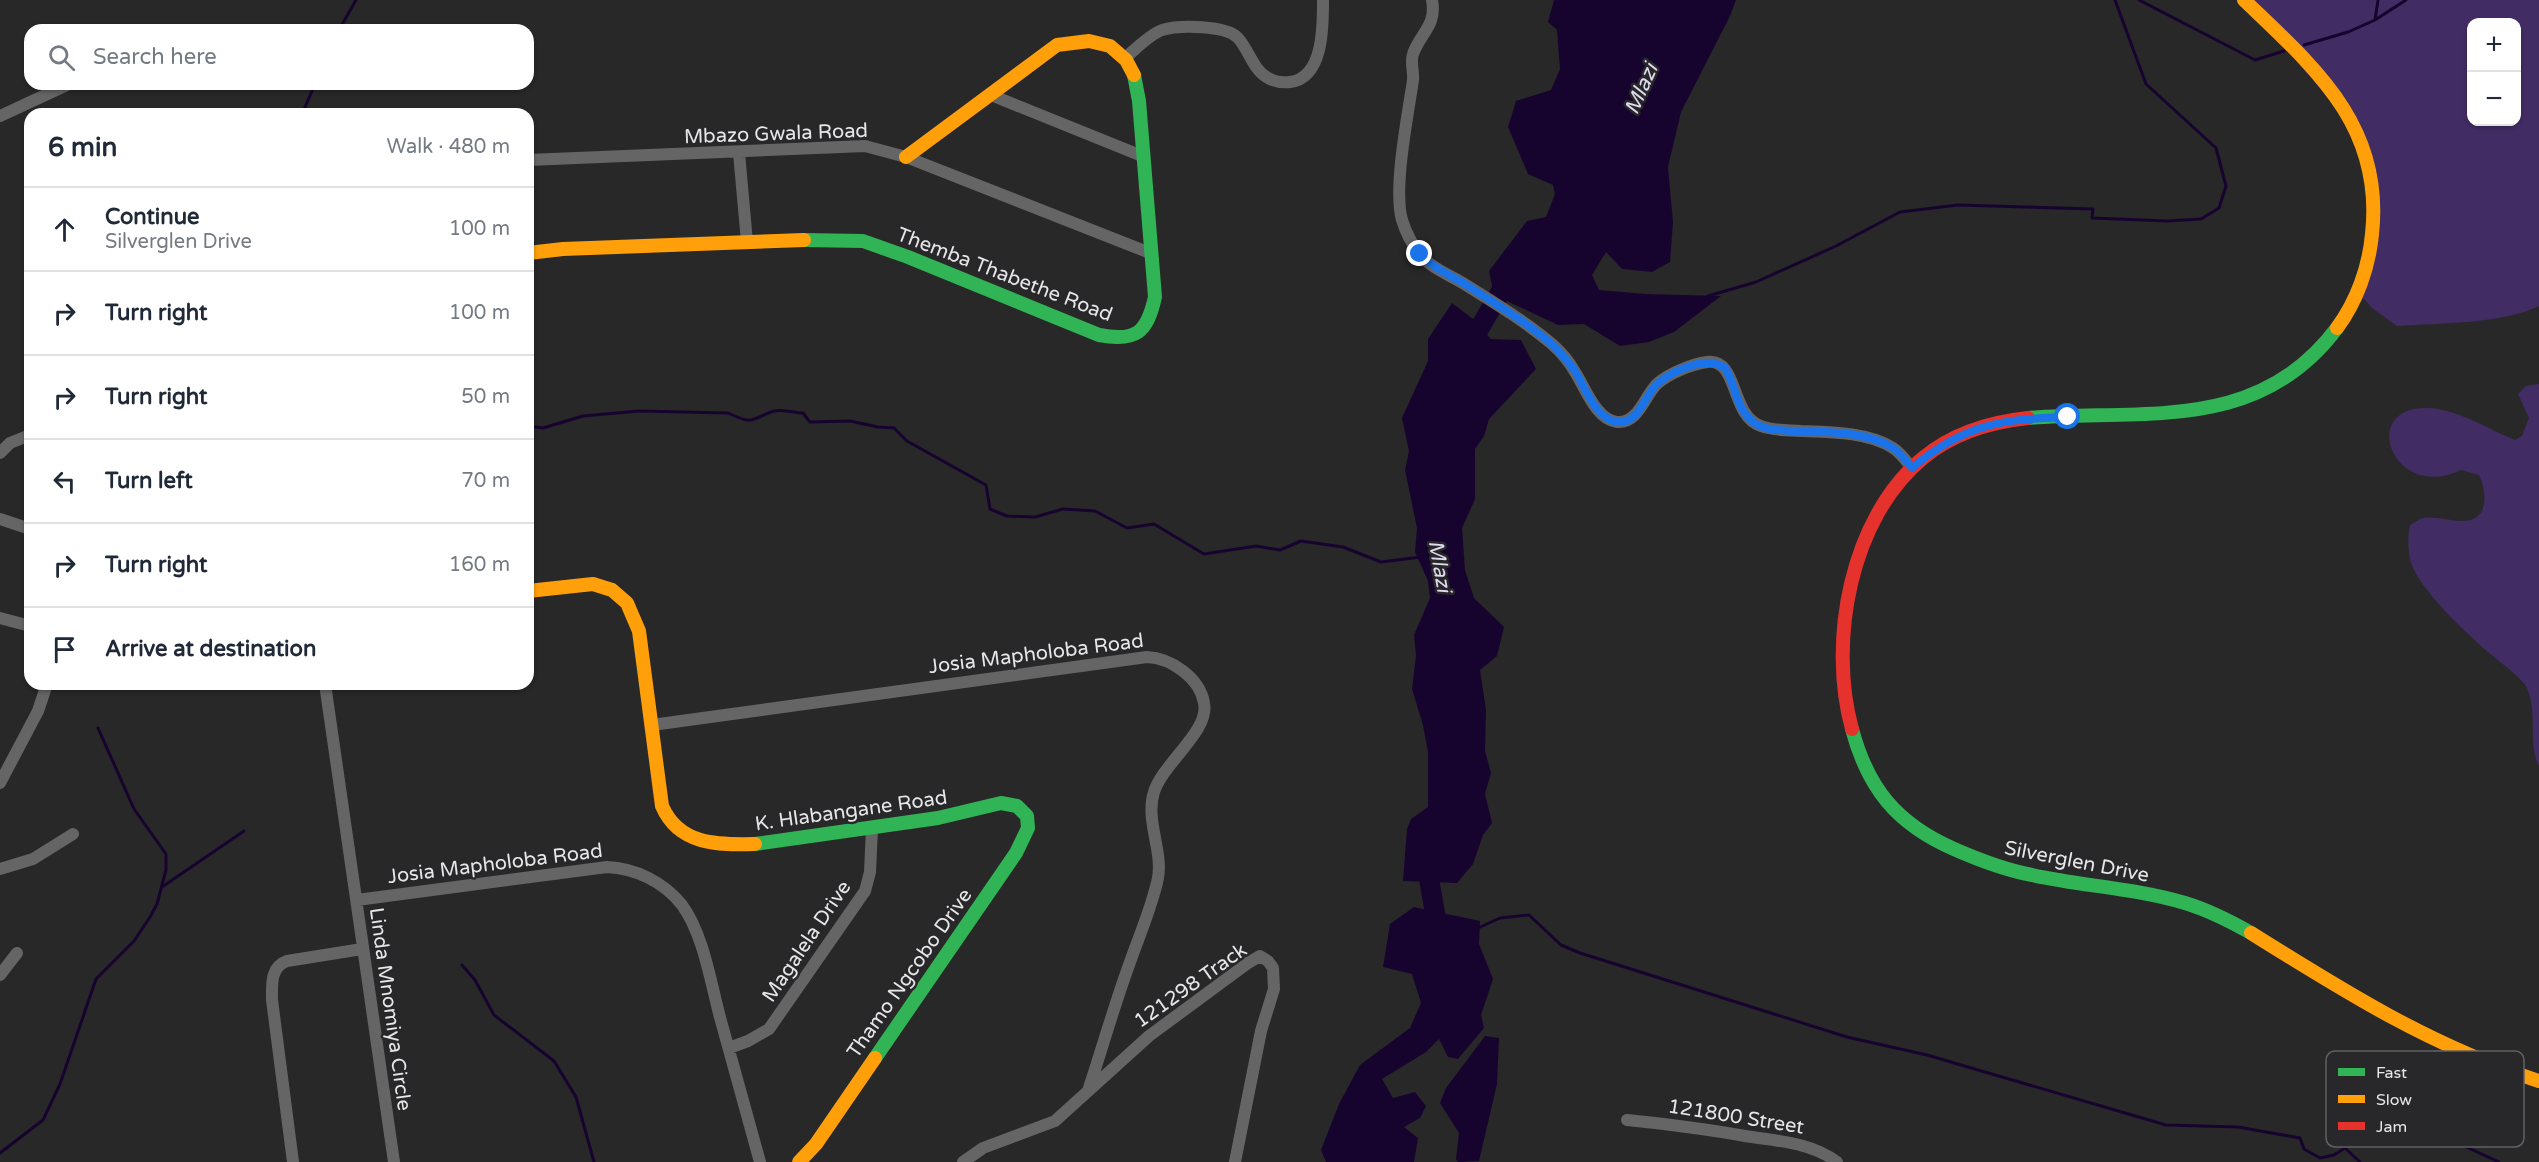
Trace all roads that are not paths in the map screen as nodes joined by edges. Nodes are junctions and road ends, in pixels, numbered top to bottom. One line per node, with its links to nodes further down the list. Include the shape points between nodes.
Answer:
1 (1323, 0): 4 (street, via 1315,62 1304,77 1295,81 1281,83 1264,76 1238,38 1221,30 1184,27 1161,31)
2 (1432, 0): 17 (street, via 1431,23 1412,56 1400,189 1406,231 1431,266 1538,333 1567,359 1600,412 1614,421 1629,419 1653,388 1671,375 1712,362 1725,368 1739,405 1755,424 1777,430 1873,439 1895,449)
3 (2244, 0): 17 (street, Silverglen Drive, via 2319,75 2346,110 2365,151 2374,200 2372,238 2361,280 2340,323 2296,367 2229,403 2186,412 1989,424 1947,442)
4 (1126, 57): 6 (street, via 1095,41 1066,41); 9 (street, Themba Thabethe Road, via 1136,85)
5 (56, 90): 7 (street)
6 (991, 95): 9 (street); 10 (street)
7 (0, 116)
8 (740, 153): 10 (street, Mbazo Gwala Road, via 865,146); 11 (street, Mbazo Gwala Road); 12 (street)
9 (1142, 156): 14 (street, Themba Thabethe Road)
10 (906, 158): 14 (street, Mbazo Gwala Road)
11 (534, 160)
12 (747, 242): 13 (street, Themba Thabethe Road); 14 (street, Themba Thabethe Road, via 863,241 1099,335 1120,339 1137,334 1150,319 1155,297)
13 (534, 252)
14 (1150, 253)
15 (24, 437): 16 (street)
16 (0, 453)
17 (1912, 468): 36 (street, Silverglen Drive, via 1886,502 1863,551 1842,624 1843,678 1853,733 1864,768 1889,806 1934,840 1994,865 2204,908 2394,1021)
18 (0, 519): 19 (street)
19 (24, 527)
20 (534, 590): 25 (street, K. Hlabangane Road, via 586,583 620,595 632,611 639,631)
21 (0, 618): 22 (street)
22 (24, 624)
23 (45, 690): 26 (street)
24 (326, 690): 31 (street, Linda Mnomiya Circle)
25 (652, 725): 28 (street, K. Hlabangane Road, via 662,806 670,822 683,834 716,842 764,844); 39 (street, Josia Mapholoba Road, via 1147,657 1179,668 1202,694 1204,716 1153,793 1158,878)
26 (0, 783)
27 (1013, 804): 28 (street, K. Hlabangane Road, via 993,804 954,816); 44 (street, Thamo Ngcobo Drive, via 1027,816 1025,838 816,1144)
28 (872, 828): 35 (street, Magalela Drive, via 865,891 769,1029)
29 (73, 834): 30 (street, via 33,859)
30 (0, 869)
31 (357, 900): 32 (street, Linda Mnomiya Circle); 35 (street, Josia Mapholoba Road, via 569,870 607,867 635,872 671,893 689,916)
32 (362, 949): 41 (street, via 283,963 273,975 272,1000); 42 (street, Linda Mnomiya Circle)
33 (17, 953): 34 (street)
34 (0, 975)
35 (729, 1048): 43 (street, Josia Mapholoba Road)
36 (2458, 1051)
37 (2524, 1076): 38 (street, Silverglen Drive)
38 (2539, 1081)
39 (1088, 1091): 45 (street, Josia Mapholoba Road, via 1050,1125 984,1148); 46 (street, 121298 Track, via 1149,1036 1256,957 1264,958 1273,968 1274,989)
40 (1626, 1120): 47 (street, 121800 Street, via 1698,1127 1796,1144)
41 (293, 1162)
42 (394, 1162)
43 (760, 1162)
44 (799, 1162)
45 (963, 1162)
46 (1235, 1162)
47 (1837, 1162)

